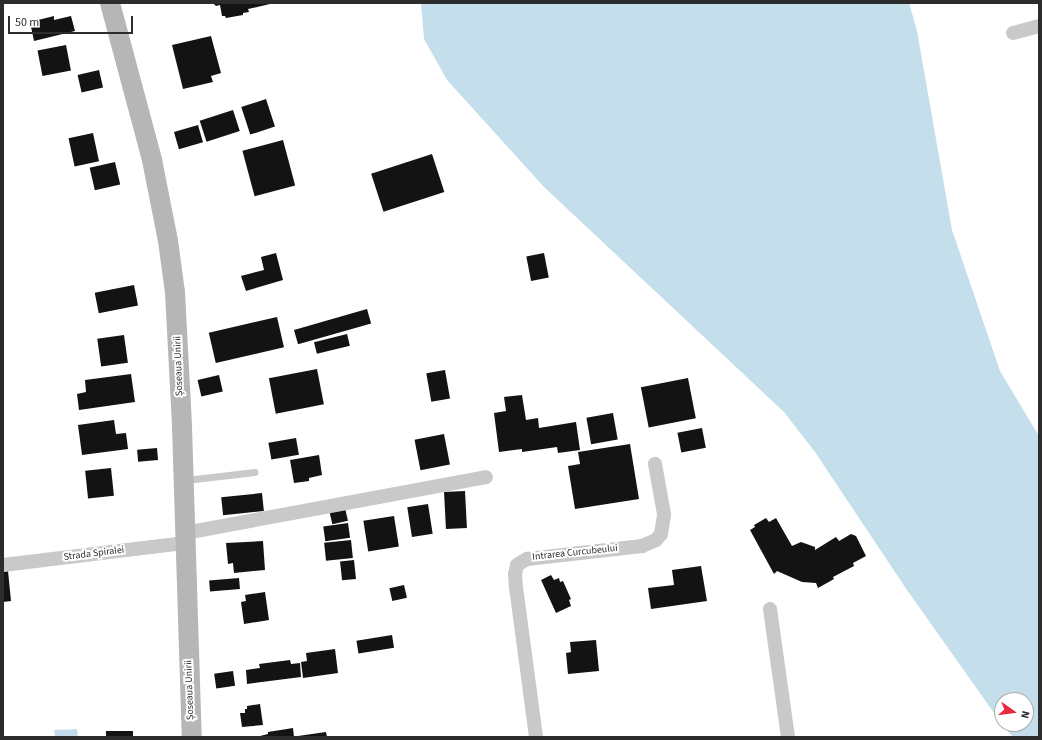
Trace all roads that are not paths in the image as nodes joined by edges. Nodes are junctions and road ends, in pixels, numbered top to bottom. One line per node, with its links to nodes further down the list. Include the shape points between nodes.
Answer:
1 (110, 3): 7 (main road, Șoseaua Unirii, via 152,160 168,241 178,327)
2 (1039, 26): 3 (street)
3 (1013, 33)
4 (654, 464): 12 (street, Intrarea Curcubeului, via 664,514 661,534 656,540 642,546 527,559 517,565 516,588)
5 (255, 472): 7 (lane)
6 (486, 477): 8 (street, Strada Spiralei)
7 (184, 481): 8 (main road, Șoseaua Unirii)
8 (186, 538): 9 (street, Strada Spiralei); 11 (main road, Șoseaua Unirii)
9 (3, 565)
10 (770, 609): 13 (street)
11 (192, 737)
12 (536, 737)
13 (788, 737)

